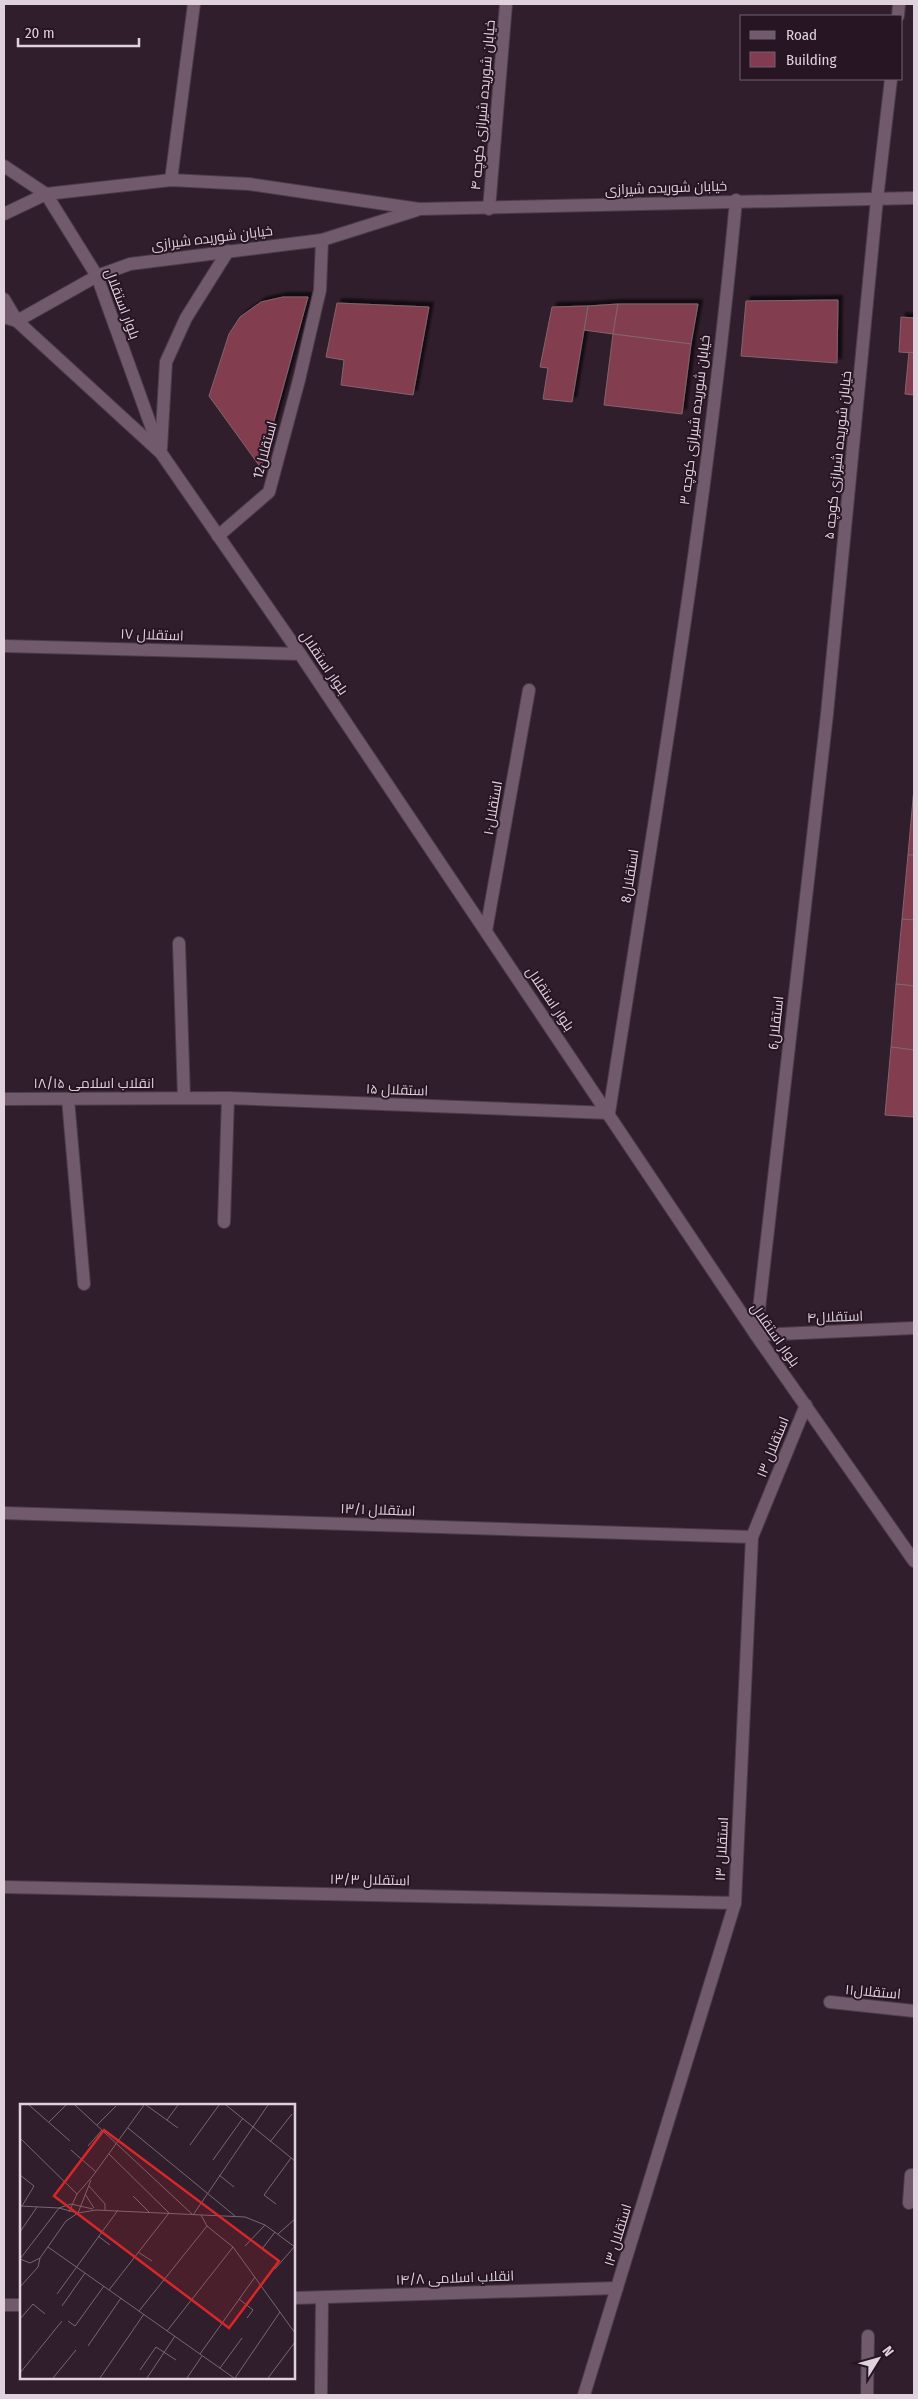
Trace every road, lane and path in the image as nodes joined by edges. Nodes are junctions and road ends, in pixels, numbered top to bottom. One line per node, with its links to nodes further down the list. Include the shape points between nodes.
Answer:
1 (194, 4): 5 (street)
2 (506, 4): 10 (street, خیابان شوریده شیرازی کوچه ۴)
3 (891, 80): 8 (street, خیابان شوریده شیرازی کوچه ۵)
4 (4, 166): 6 (street, بلوار استقلال)
5 (171, 180): 6 (street, خیابان شوریده شیرازی); 11 (street, خیابان شوریده شیرازی, via 249,184)
6 (46, 194): 12 (street, خیابان شوریده شیرازی); 15 (street, بلوار استقلال)
7 (914, 198): 8 (street, خیابان شوریده شیرازی)
8 (877, 199): 9 (street, خیابان شوریده شیرازی); 25 (street, خیابان شوریده شیرازی کوچه ۵)
9 (736, 200): 10 (street, خیابان شوریده شیرازی); 21 (street, خیابان شوریده شیرازی کوچه ۳, via 728,288)
10 (489, 208): 11 (street, خیابان شوریده شیرازی)
11 (419, 209): 13 (street, خیابان شوریده شیرازی)
12 (4, 214)
13 (322, 240): 14 (street, خیابان شوریده شیرازی); 20 (street, استقلال12, via 320,290 269,492)
14 (228, 251): 15 (street, خیابان شوریده شیرازی, via 130,264); 19 (street, via 186,318 166,362)
15 (97, 276): 18 (street, خیابان شوریده شیرازی); 19 (street, بلوار استقلال)
16 (4, 300): 18 (street, بلوار استقلال)
17 (4, 317): 18 (street)
18 (17, 321): 19 (street, بلوار استقلال)
19 (161, 453): 20 (street, بلوار استقلال)
20 (218, 536): 23 (street, بلوار استقلال)
21 (681, 644): 32 (street, استقلال8)
22 (4, 646): 23 (street, ۱۷ استقلال)
23 (300, 654): 26 (street, بلوار استقلال)
24 (529, 690): 26 (street, استقلال۱۰)
25 (827, 714): 36 (street, استقلال6)
26 (486, 931): 32 (street, بلوار استقلال)
27 (178, 943): 29 (street)
28 (68, 1098): 29 (street, ۱۸/۱۵ انقلاب اسلامی); 31 (street, ۱۸/۱۵ انقلاب اسلامی); 34 (street)
29 (184, 1098): 30 (street, ۱۵ استقلال)
30 (228, 1098): 32 (street, ۱۵ استقلال); 33 (street)
31 (4, 1099)
32 (609, 1113): 36 (street, بلوار استقلال)
33 (224, 1222)
34 (84, 1284)
35 (914, 1328): 36 (street, استقلال۴)
36 (756, 1335): 37 (street, بلوار استقلال)
37 (806, 1405): 39 (street, ۱۳ استقلال); 40 (street, بلوار استقلال)
38 (4, 1513): 39 (street, ۱۳/۱ استقلال)
39 (752, 1537): 42 (street, ۱۳ استقلال)
40 (914, 1561)
41 (4, 1887): 42 (street, ۱۳/۳ استقلال)
42 (735, 1903): 47 (street, ۱۳ استقلال)
43 (830, 2002): 44 (street, استقلال۱۱)
44 (914, 2010)
45 (914, 2174): 46 (street, via 911,2174)
46 (909, 2203)
47 (617, 2288): 49 (street, ۱۴/۸ انقلاب اسلامی); 54 (street, ۱۳ استقلال)
48 (295, 2298): 49 (street, ۱۴/۸ انقلاب اسلامی)
49 (322, 2298): 53 (street)
50 (20, 2304): 51 (street)
51 (4, 2305)
52 (868, 2336): 55 (street)
53 (321, 2395)
54 (584, 2395)
55 (867, 2395)

